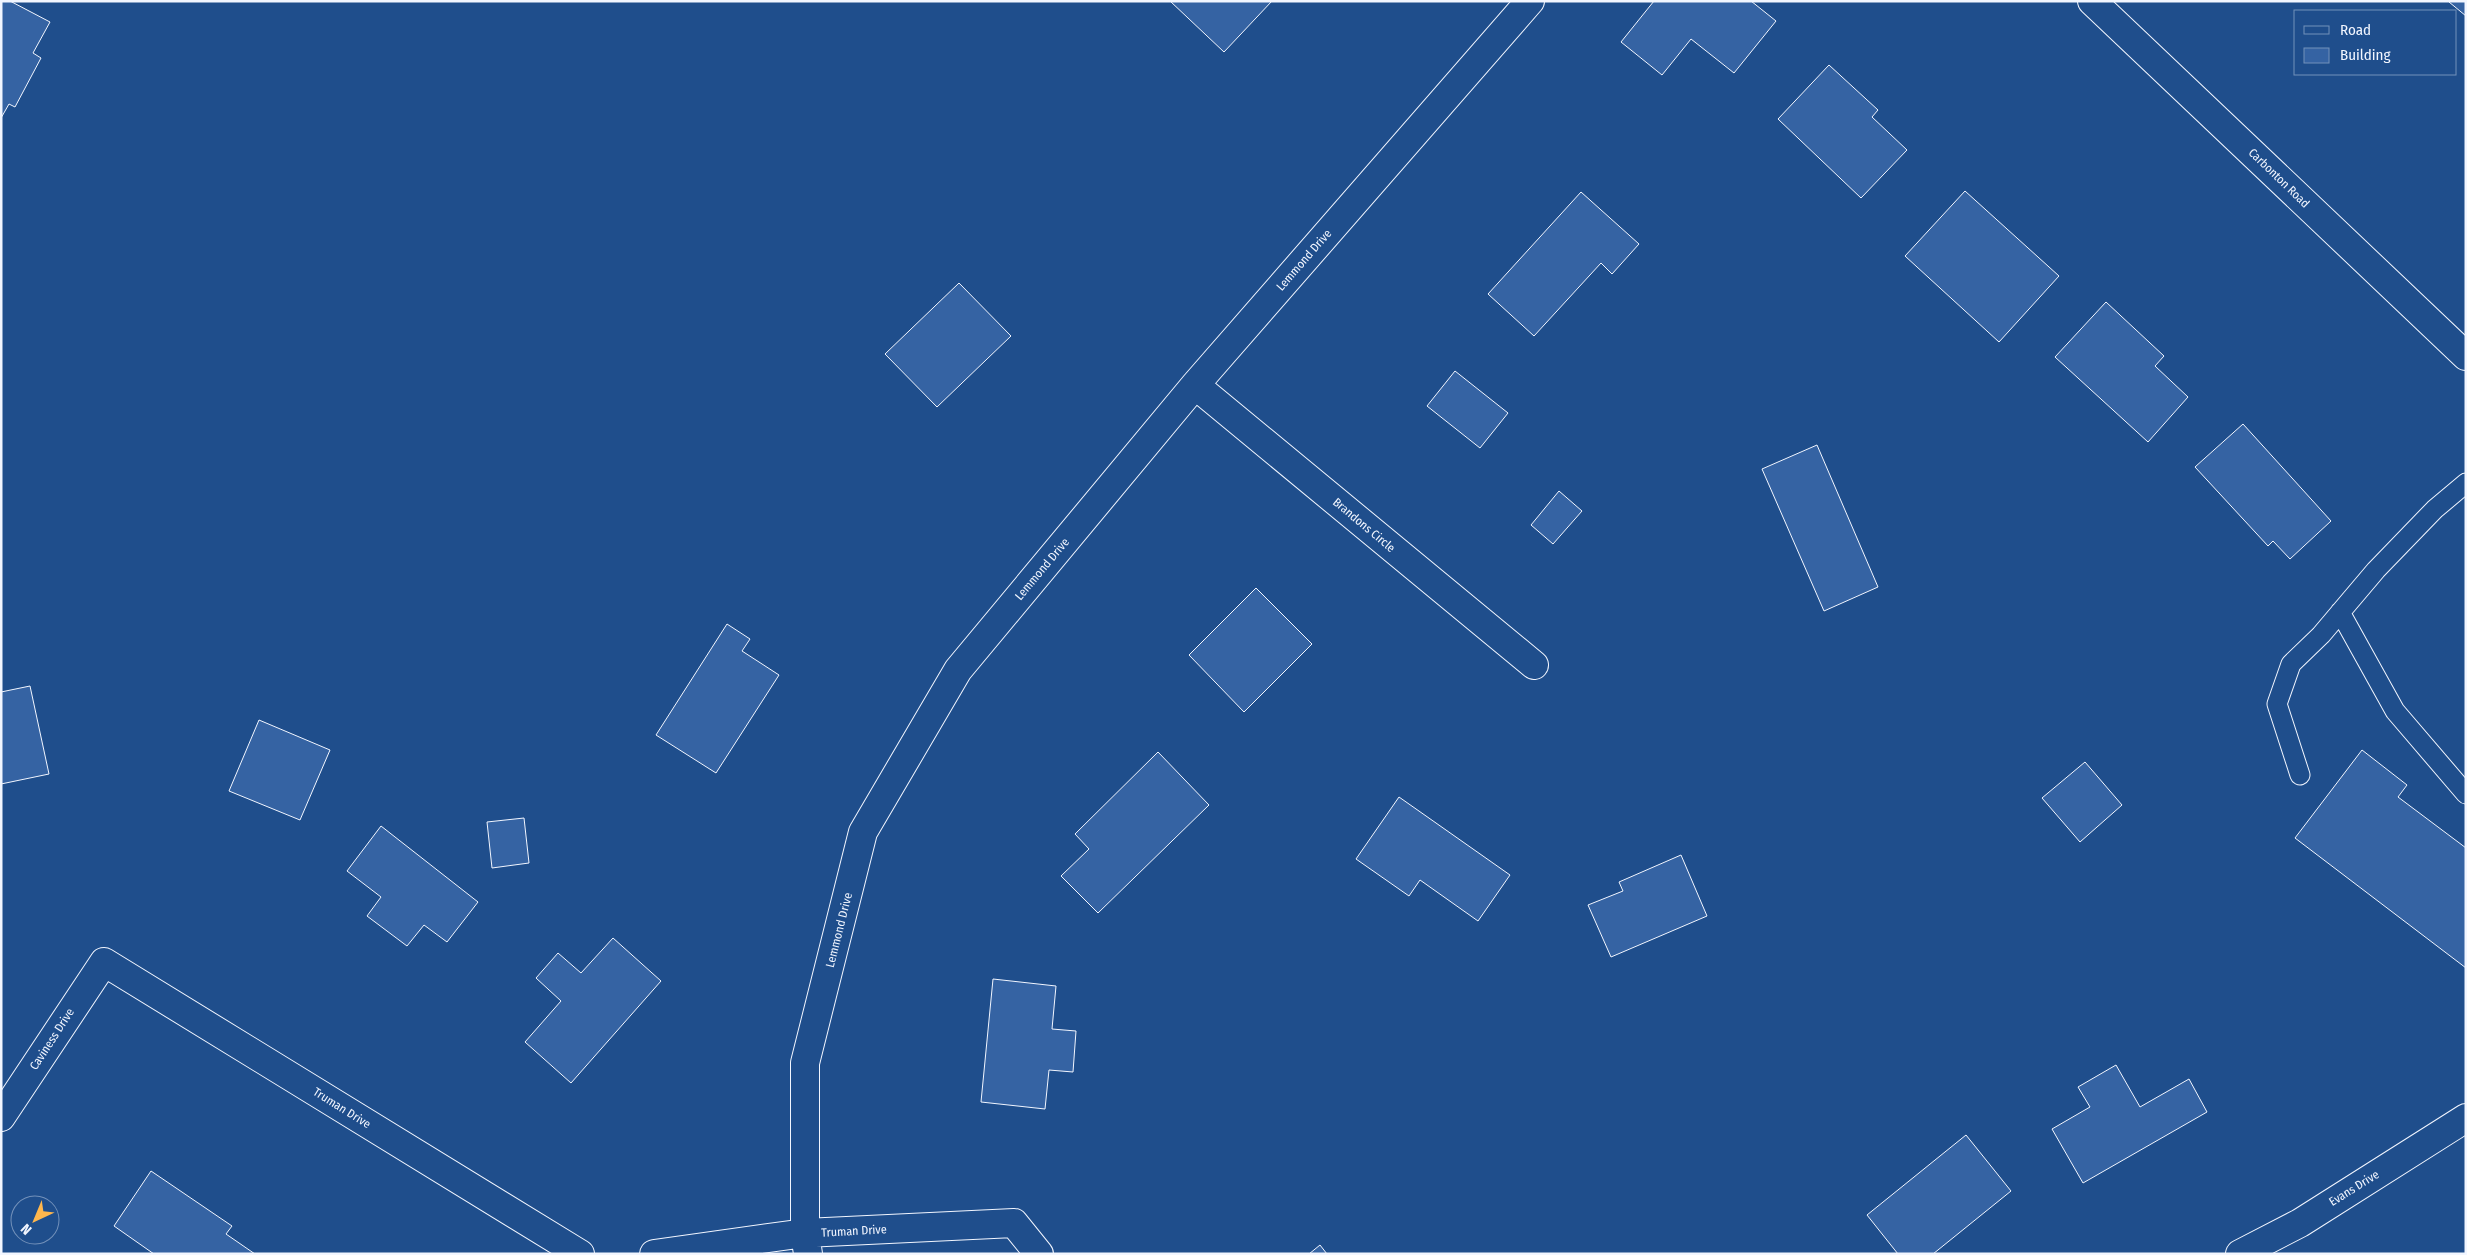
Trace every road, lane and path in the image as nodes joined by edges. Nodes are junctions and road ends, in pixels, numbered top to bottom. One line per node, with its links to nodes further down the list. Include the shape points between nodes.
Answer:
1 (1530, 1): 4 (street, Lemmond Drive)
2 (2092, 1): 3 (street, Carbonton Road)
3 (2466, 356)
4 (1195, 385): 7 (street, Brandons Circle); 13 (street, Lemmond Drive, via 958,670 863,832 805,1063)
5 (2466, 483): 6 (lane, via 2435,509)
6 (2340, 612): 8 (lane, via 2291,664 2277,704); 9 (lane, via 2395,711)
7 (1534, 665)
8 (2300, 775)
9 (2466, 794)
10 (104, 962): 11 (street, Caviness Drive); 14 (street, Truman Drive)
11 (1, 1117)
12 (2466, 1118): 17 (street, Evans Drive, via 2300,1222)
13 (807, 1244): 15 (street, Truman Drive); 16 (street, Truman Drive, via 1014,1223)
14 (580, 1254)
15 (654, 1254)
16 (1039, 1254)
17 (2240, 1254)

